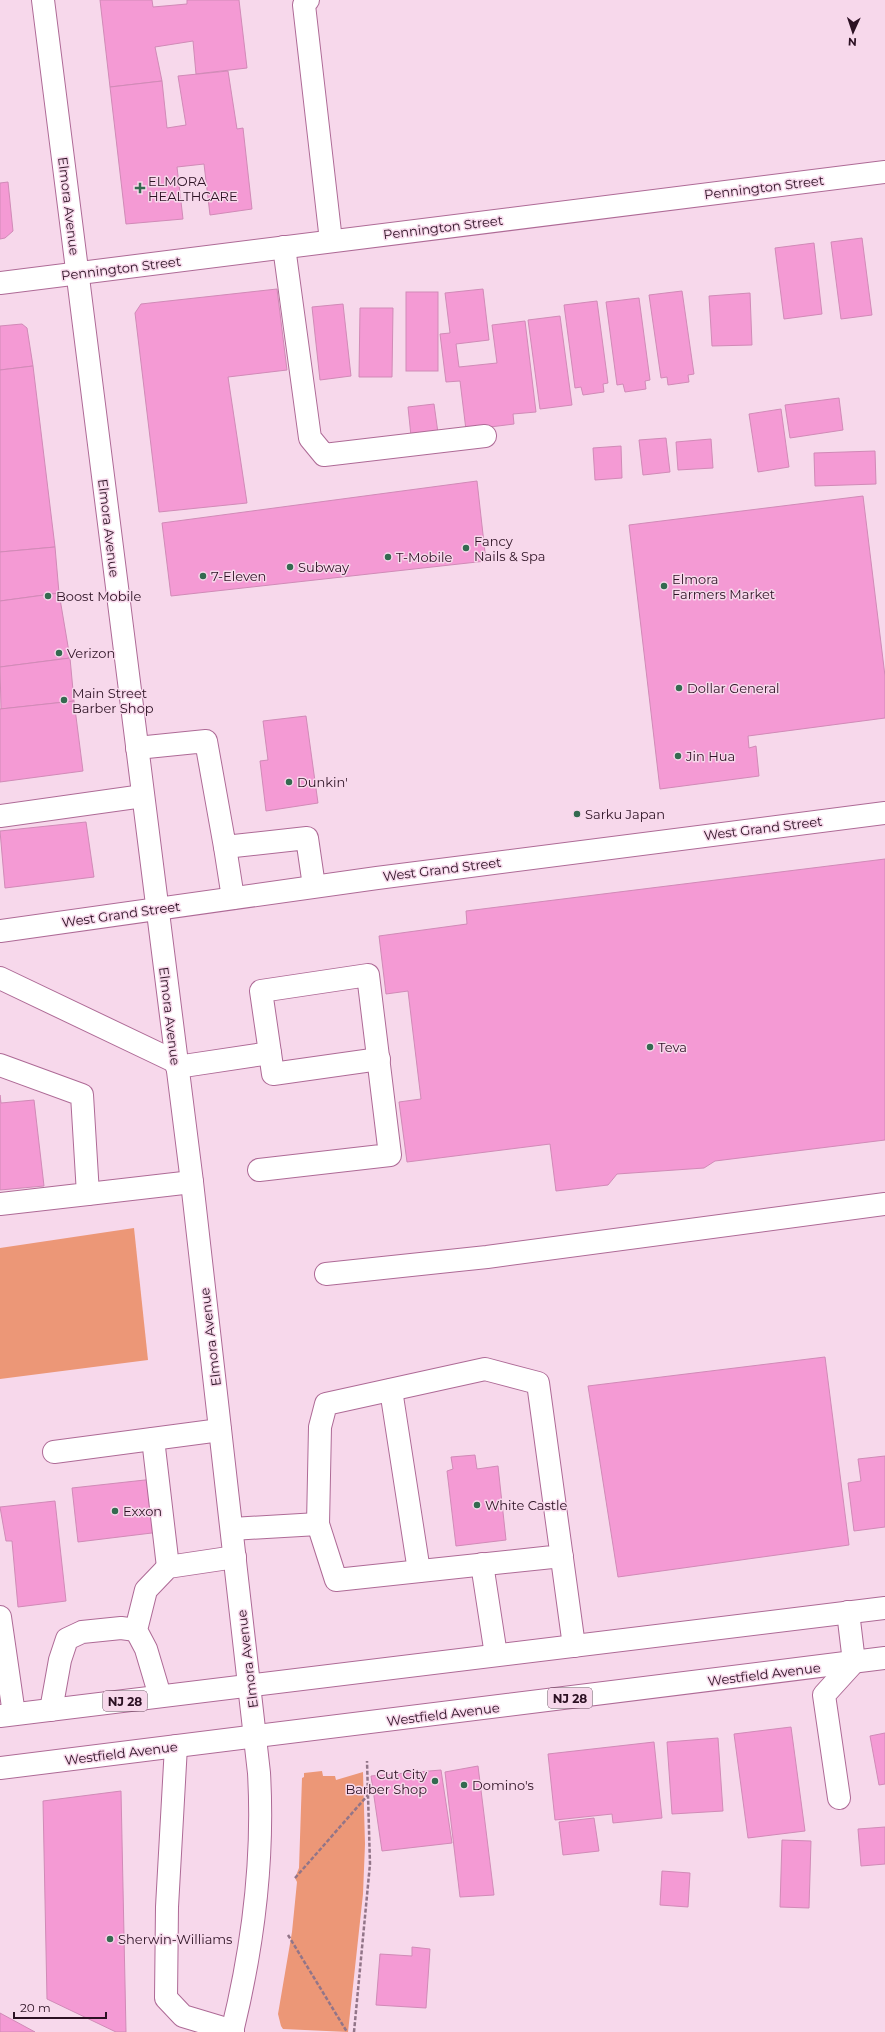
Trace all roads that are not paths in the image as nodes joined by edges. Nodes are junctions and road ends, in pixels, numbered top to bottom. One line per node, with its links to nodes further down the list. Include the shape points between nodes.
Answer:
1 (43, 0): 6 (main road, Elmora Avenue)
2 (308, 0): 4 (main road, via 304,5)
3 (885, 172): 4 (main road, Pennington Street)
4 (331, 242): 5 (main road, Pennington Street)
5 (284, 247): 6 (main road, Pennington Street); 8 (main road, via 310,438 324,455)
6 (77, 273): 7 (main road, Pennington Street); 9 (main road, Elmora Avenue)
7 (0, 283)
8 (485, 436)
9 (137, 748): 10 (main road, Elmora Avenue); 13 (main road, via 206,741)
10 (143, 796): 12 (main road); 16 (main road, Elmora Avenue)
11 (885, 813): 14 (main road, West Grand Street)
12 (0, 816)
13 (225, 847): 14 (main road, via 307,838); 15 (main road)
14 (314, 886): 15 (main road, West Grand Street)
15 (233, 898): 16 (main road, West Grand Street)
16 (157, 909): 17 (main road, West Grand Street); 21 (main road, Elmora Avenue)
17 (0, 931)
18 (0, 978): 21 (main road)
19 (270, 1053): 20 (main road, via 273,1074); 20 (main road, via 262,991 368,975); 21 (main road)
20 (379, 1059): 23 (main road, via 390,1154)
21 (177, 1064): 24 (main road, Elmora Avenue)
22 (0, 1065): 25 (main road, via 82,1095)
23 (260, 1170)
24 (192, 1182): 25 (main road); 30 (main road, Elmora Avenue)
25 (88, 1194): 26 (main road)
26 (0, 1204)
27 (885, 1204): 28 (main road, via 487,1257)
28 (326, 1274)
29 (391, 1390): 33 (main road, via 326,1404 320,1427); 35 (main road, via 485,1369 538,1383); 39 (main road)
30 (220, 1430): 31 (main road); 34 (main road, Elmora Avenue)
31 (153, 1439): 32 (main road); 38 (main road)
32 (54, 1452)
33 (318, 1524): 34 (main road); 39 (main road, via 336,1580)
34 (232, 1529): 36 (main road, Elmora Avenue)
35 (562, 1556): 37 (main road); 44 (main road)
36 (235, 1557): 38 (main road); 48 (main road, Elmora Avenue)
37 (482, 1564): 39 (main road); 45 (main road)
38 (168, 1567): 43 (main road, via 146,1590)
39 (419, 1571)
40 (885, 1608): 41 (main road, NJ 28)
41 (848, 1612): 44 (main road, NJ 28); 47 (main road)
42 (0, 1617): 51 (main road)
43 (136, 1630): 49 (main road, via 146,1649); 50 (main road, via 121,1628 82,1632 67,1639 60,1660)
44 (574, 1646): 45 (main road, NJ 28)
45 (496, 1655): 48 (main road, NJ 28)
46 (885, 1658): 47 (main road, Westfield Avenue / NJ 28)
47 (854, 1662): 52 (main road, Westfield Avenue / NJ 28); 55 (main road, via 824,1695)
48 (250, 1685): 49 (main road, NJ 28); 52 (main road, Elmora Avenue)
49 (160, 1696): 50 (main road, NJ 28)
50 (51, 1710): 51 (main road, NJ 28)
51 (7, 1715)
52 (255, 1737): 53 (main road, Westfield Avenue / NJ 28); 56 (main road, Elmora Avenue, via 261,1805 258,1872 245,1979)
53 (176, 1746): 54 (main road, Westfield Avenue / NJ 28); 56 (main road, via 167,1907 166,1998 183,2016)
54 (0, 1768)
55 (839, 1798)
56 (232, 2031)

